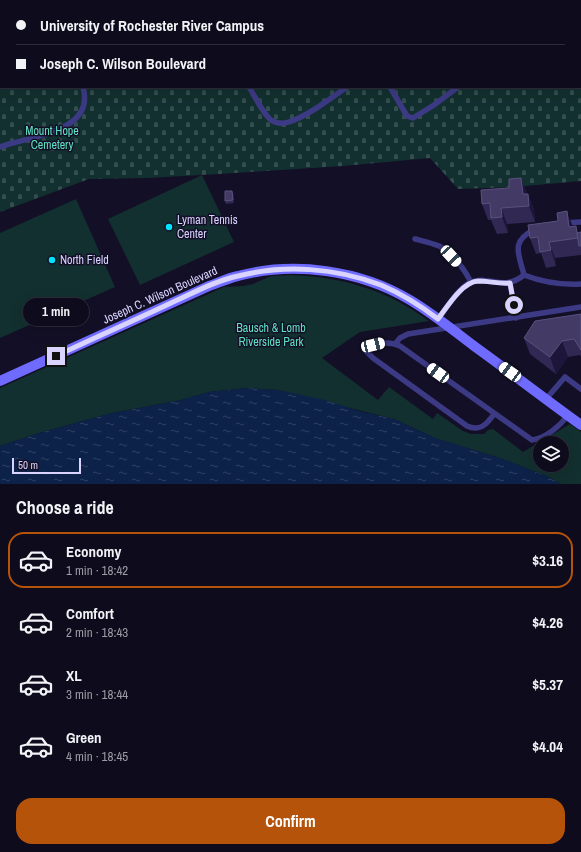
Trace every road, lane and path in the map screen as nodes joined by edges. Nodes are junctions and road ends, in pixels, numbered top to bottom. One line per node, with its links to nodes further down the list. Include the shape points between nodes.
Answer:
1 (83, 88): 6 (lane, via 84,107 68,124 52,133)
2 (250, 88): 3 (lane, via 266,115 283,124 303,116)
3 (345, 88)
4 (391, 88): 5 (lane, via 407,116 413,118)
5 (457, 88)
6 (0, 147)
7 (581, 222): 8 (lane)
8 (558, 223)
9 (538, 229): 11 (lane, via 526,234 518,244)
10 (415, 239): 12 (lane, via 445,251 462,268)
11 (524, 275): 13 (lane); 14 (lane, via 546,282)
12 (471, 282): 13 (lane); 17 (lane, via 459,292)
13 (510, 283): 16 (lane)
14 (581, 284)
15 (581, 308): 16 (lane)
16 (516, 318): 18 (lane, via 402,336)
17 (438, 319): 19 (street, Joseph C. Wilson Boulevard, via 390,290 350,276 297,269 267,271 238,276 209,286); 21 (street, Joseph C. Wilson Boulevard)
18 (396, 344): 22 (lane); 22 (lane, via 386,342 364,347 373,358 467,426 473,429 481,428)
19 (0, 381)
20 (581, 389): 21 (lane, via 564,377)
21 (546, 399): 23 (street, Joseph C. Wilson Boulevard)
22 (494, 414): 23 (lane, via 532,440 552,430)
23 (568, 415): 24 (street, Joseph C. Wilson Boulevard)
24 (581, 425)

